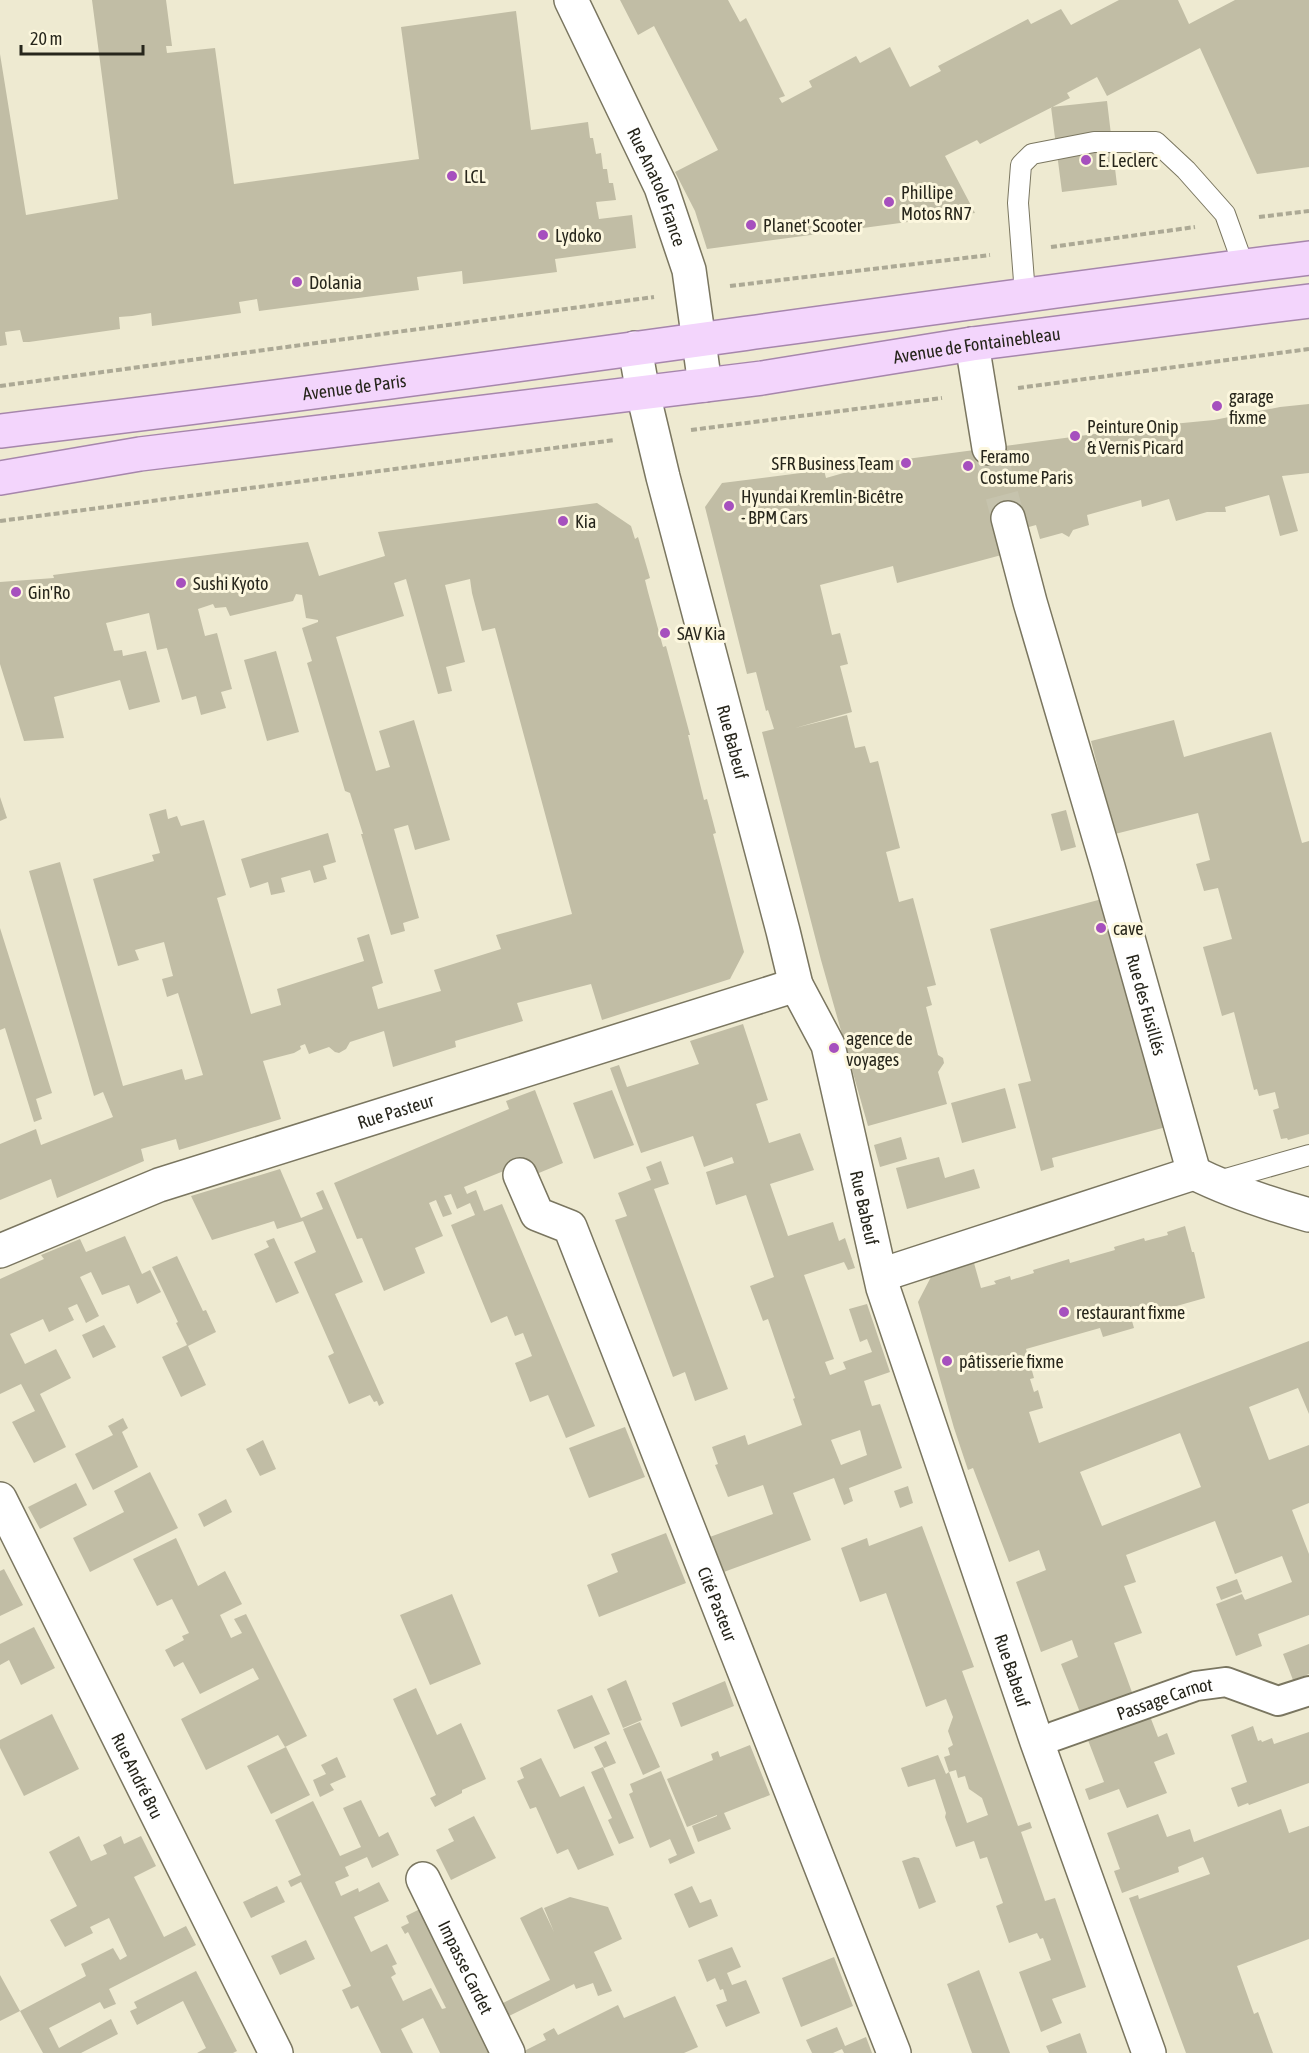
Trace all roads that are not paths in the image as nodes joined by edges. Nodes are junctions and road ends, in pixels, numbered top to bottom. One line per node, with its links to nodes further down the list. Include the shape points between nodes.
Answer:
1 (571, 0): 6 (street, Rue Anatole France, via 661,187 689,270)
2 (1309, 258): 3 (main road)
3 (1244, 267): 4 (main road); 4 (lane, via 1225,214 1156,142 1094,142 1032,154 1021,165 1018,203)
4 (1025, 294): 6 (main road)
5 (1309, 301): 7 (main road, Avenue de Fontainebleau)
6 (704, 340): 8 (main road, Avenue de Paris); 9 (street, Rue Anatole France)
7 (972, 344): 9 (main road, Avenue de Fontainebleau); 12 (street)
8 (635, 348): 10 (street, Rue Babeuf); 11 (main road, Avenue de Paris)
9 (705, 385): 10 (main road, Avenue de Fontainebleau)
10 (643, 393): 13 (main road, via 140,454); 15 (street, Rue Babeuf)
11 (0, 431)
12 (989, 448)
13 (0, 478)
14 (1008, 518): 18 (street, Rue des Fusillés)
15 (796, 985): 20 (street, Rue Pasteur, via 159,1185); 21 (street, Rue Babeuf, via 828,1046)
16 (1309, 1155): 18 (lane)
17 (520, 1175): 28 (street, Cité Pasteur, via 537,1214 570,1227)
18 (1203, 1178): 19 (street); 21 (street)
19 (1309, 1215)
20 (0, 1251)
21 (881, 1275): 29 (street, Rue Babeuf, via 1037,1742)
22 (0, 1499): 26 (street, Rue André Bru)
23 (1309, 1690): 24 (street, Passage Carnot, via 1278,1701 1226,1682 1197,1686)
24 (1055, 1736)
25 (423, 1879): 27 (street, Impasse Cardet)
26 (276, 2053)
27 (508, 2053)
28 (894, 2053)
29 (1149, 2053)

